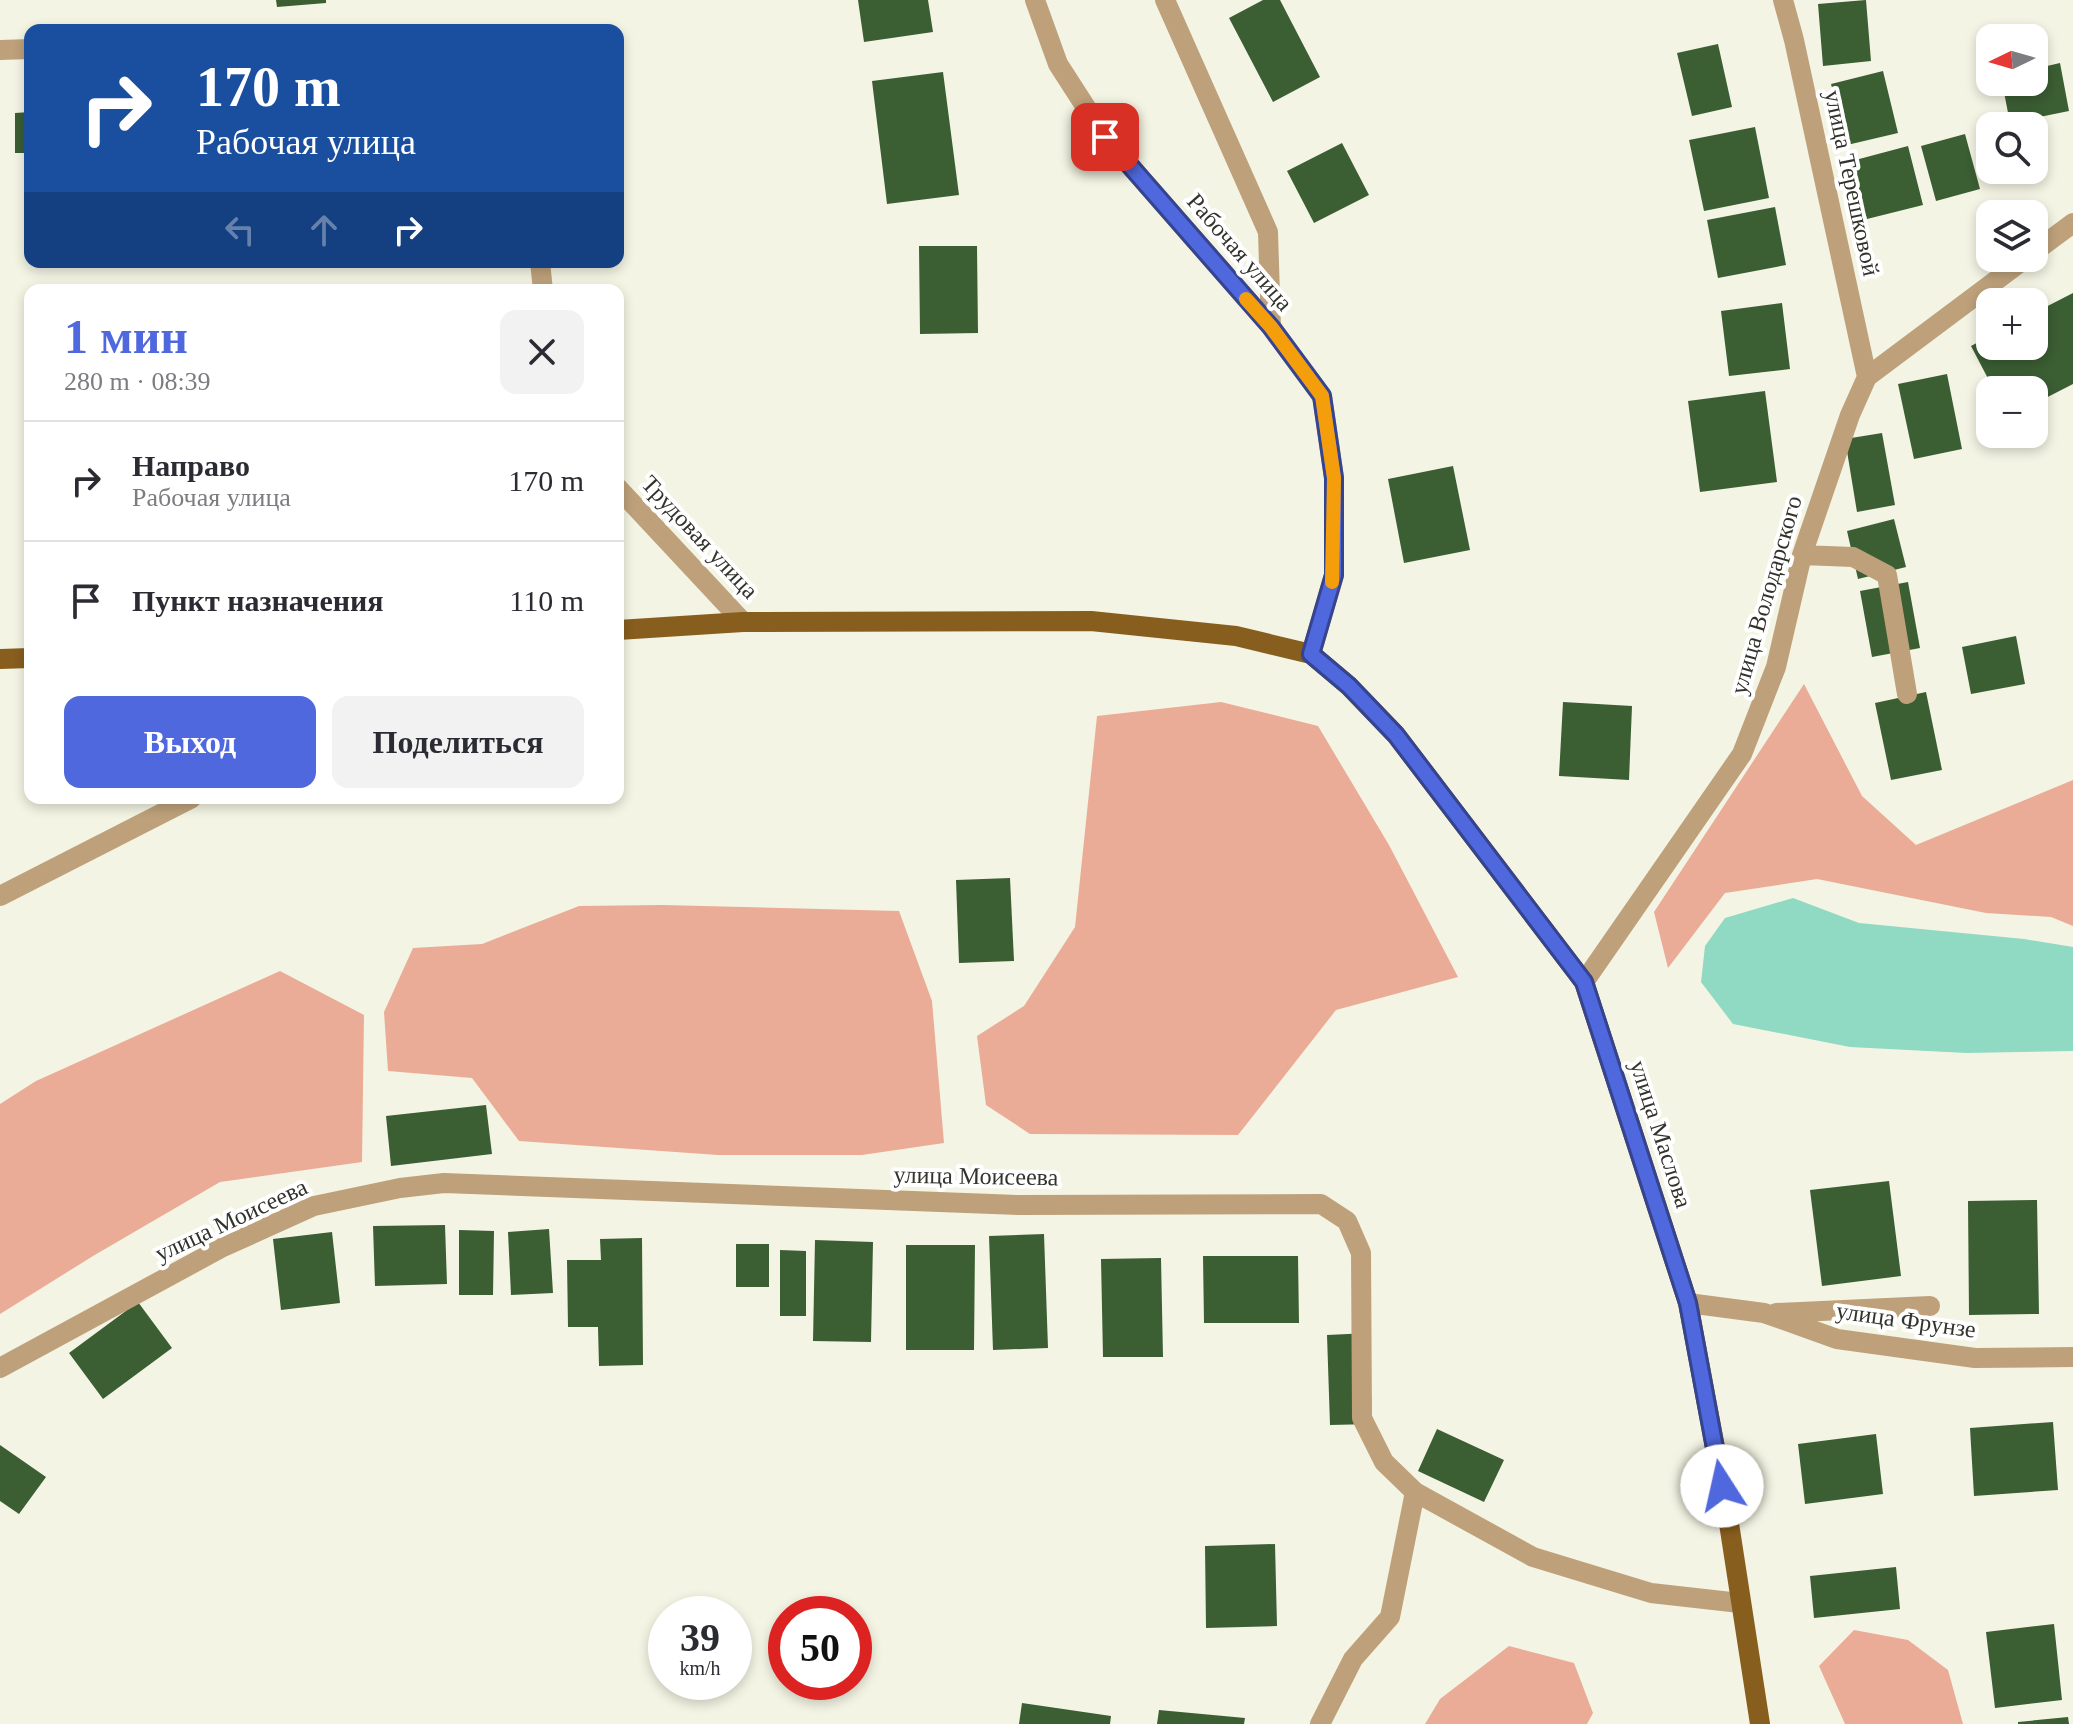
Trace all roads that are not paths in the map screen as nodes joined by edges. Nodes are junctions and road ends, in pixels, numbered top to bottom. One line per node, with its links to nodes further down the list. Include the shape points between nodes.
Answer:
1 (1035, 0): 9 (street, Рабочая улица, via 1058,64 1105,137)
2 (1165, 0): 9 (street, via 1268,232)
3 (1783, 0): 10 (street, улица Терешковой)
4 (24, 49): 5 (street)
5 (0, 50)
6 (2073, 223): 7 (street)
7 (2048, 242)
8 (2007, 272): 10 (street, улица Володарского)
9 (1271, 327): 15 (street, Рабочая улица, via 1322,396 1334,478 1334,575)
10 (1867, 377): 12 (street, улица Володарского)
11 (624, 494): 13 (street, Трудовая улица)
12 (1802, 555): 18 (street, via 1853,557 1887,575); 21 (street, улица Володарского, via 1776,667 1742,754)
13 (743, 622): 14 (main road); 15 (main road, via 1091,621 1236,636)
14 (624, 630)
15 (1311, 654): 21 (main road, улица Маслова, via 1396,735)
16 (24, 658): 17 (main road)
17 (0, 659)
18 (1907, 694)
19 (180, 804): 20 (street)
20 (0, 896)
21 (1584, 982): 22 (main road, улица Маслова)
22 (1688, 1303): 24 (street, улица Фрунзе); 28 (main road, улица Маслова)
23 (1930, 1306): 24 (street)
24 (1764, 1313): 25 (street, улица Фрунзе, via 1837,1339 1975,1358)
25 (2073, 1357)
26 (0, 1368): 27 (street, улица Моисеева, via 221,1248 314,1206 400,1188 444,1183 1019,1205 1321,1204 1347,1221 1361,1253 1362,1418 1384,1462)
27 (1415, 1492): 28 (street, улица Моисеева, via 1533,1557 1651,1593); 29 (street, via 1390,1617 1353,1659)
28 (1740, 1603): 30 (main road, улица Маслова)
29 (1320, 1724)
30 (1760, 1724)

